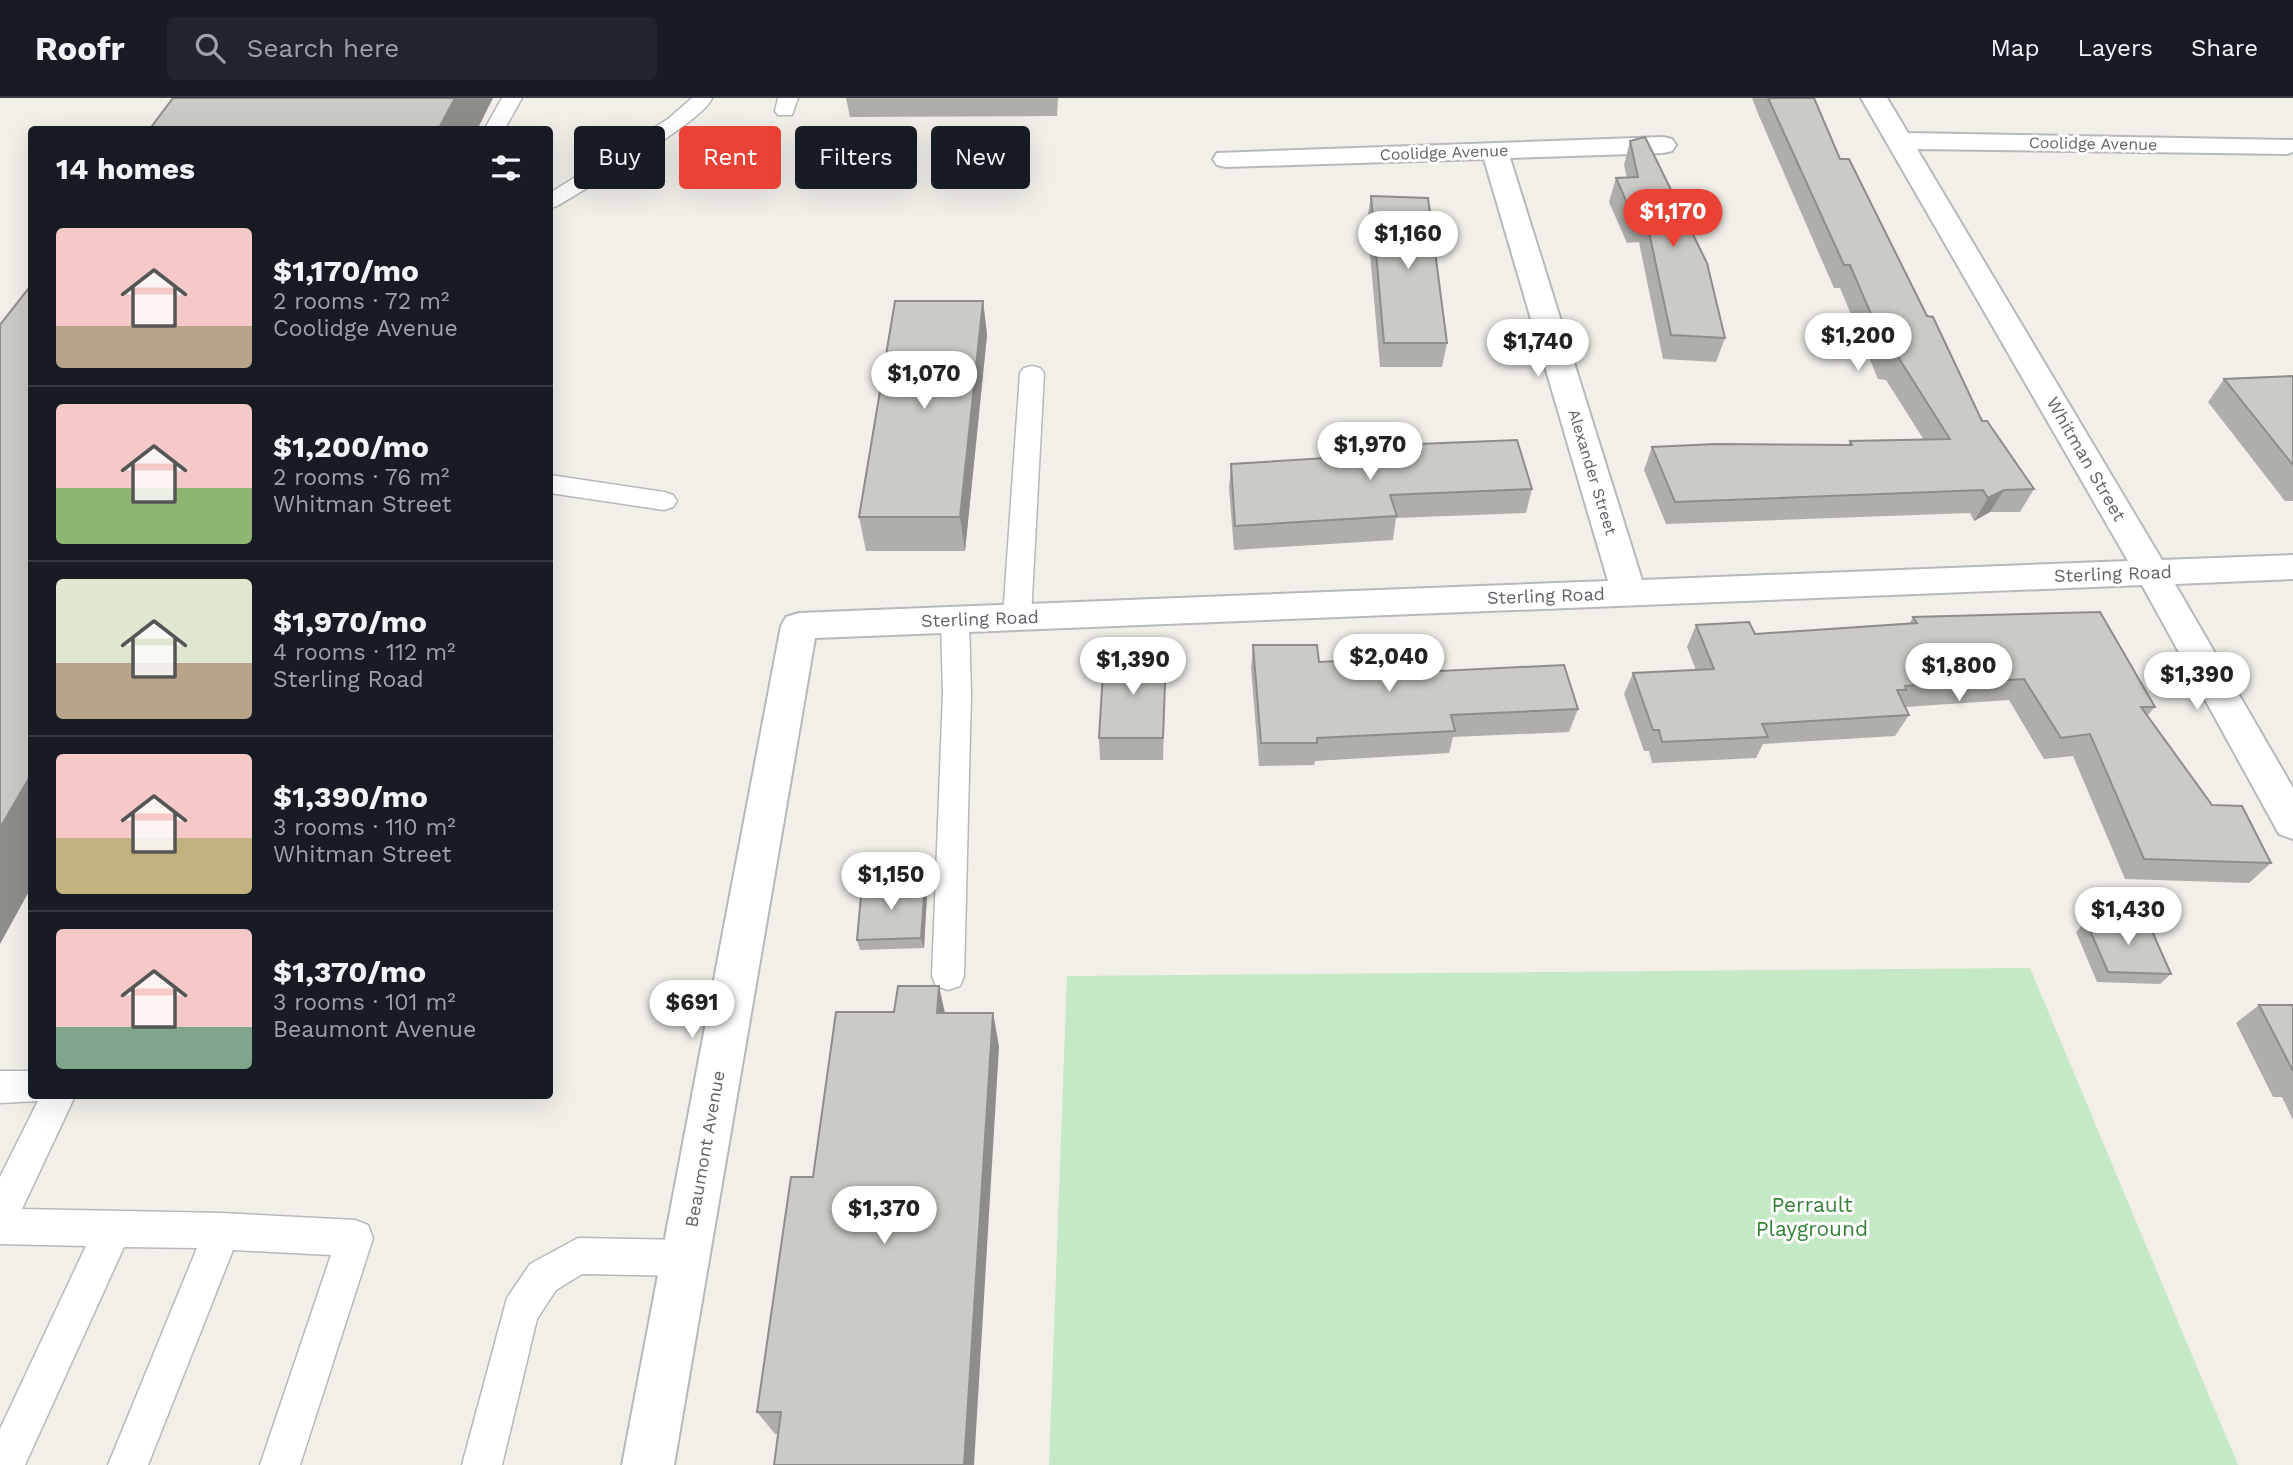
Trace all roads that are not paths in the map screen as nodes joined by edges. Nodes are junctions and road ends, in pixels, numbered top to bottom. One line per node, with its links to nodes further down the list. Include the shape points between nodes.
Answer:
1 (512, 98): 4 (lane)
2 (702, 98): 10 (lane, via 675,123)
3 (1874, 98): 5 (street, Whitman Street)
4 (496, 126)
5 (1899, 141): 7 (street, Coolidge Avenue); 15 (street, Whitman Street)
6 (1663, 145): 8 (street, Coolidge Avenue)
7 (2287, 146)
8 (1495, 150): 9 (street, Coolidge Avenue); 16 (street, Alexander Street)
9 (1226, 159)
10 (553, 200)
11 (1032, 373): 17 (lane)
12 (553, 484): 13 (lane)
13 (664, 501)
14 (2293, 567): 15 (street, Sterling Road)
15 (2152, 573): 16 (street, Sterling Road); 20 (street, Whitman Street)
16 (1629, 593): 17 (street, Sterling Road)
17 (1017, 617): 18 (street, Sterling Road)
18 (955, 619): 19 (street, Sterling Road); 21 (lane)
19 (799, 626): 29 (street, Beaumont Avenue)
20 (2293, 823)
21 (948, 976)
22 (0, 1087): 23 (lane)
23 (28, 1087)
24 (57, 1099): 25 (lane)
25 (0, 1216)
26 (0, 1226): 27 (lane)
27 (113, 1229): 28 (lane); 30 (lane)
28 (222, 1231): 31 (lane); 32 (lane, via 355,1238)
29 (686, 1258): 33 (lane, via 578,1256 543,1277 520,1311); 34 (street, Beaumont Avenue)
30 (4, 1465)
31 (128, 1465)
32 (279, 1465)
33 (482, 1465)
34 (648, 1465)

